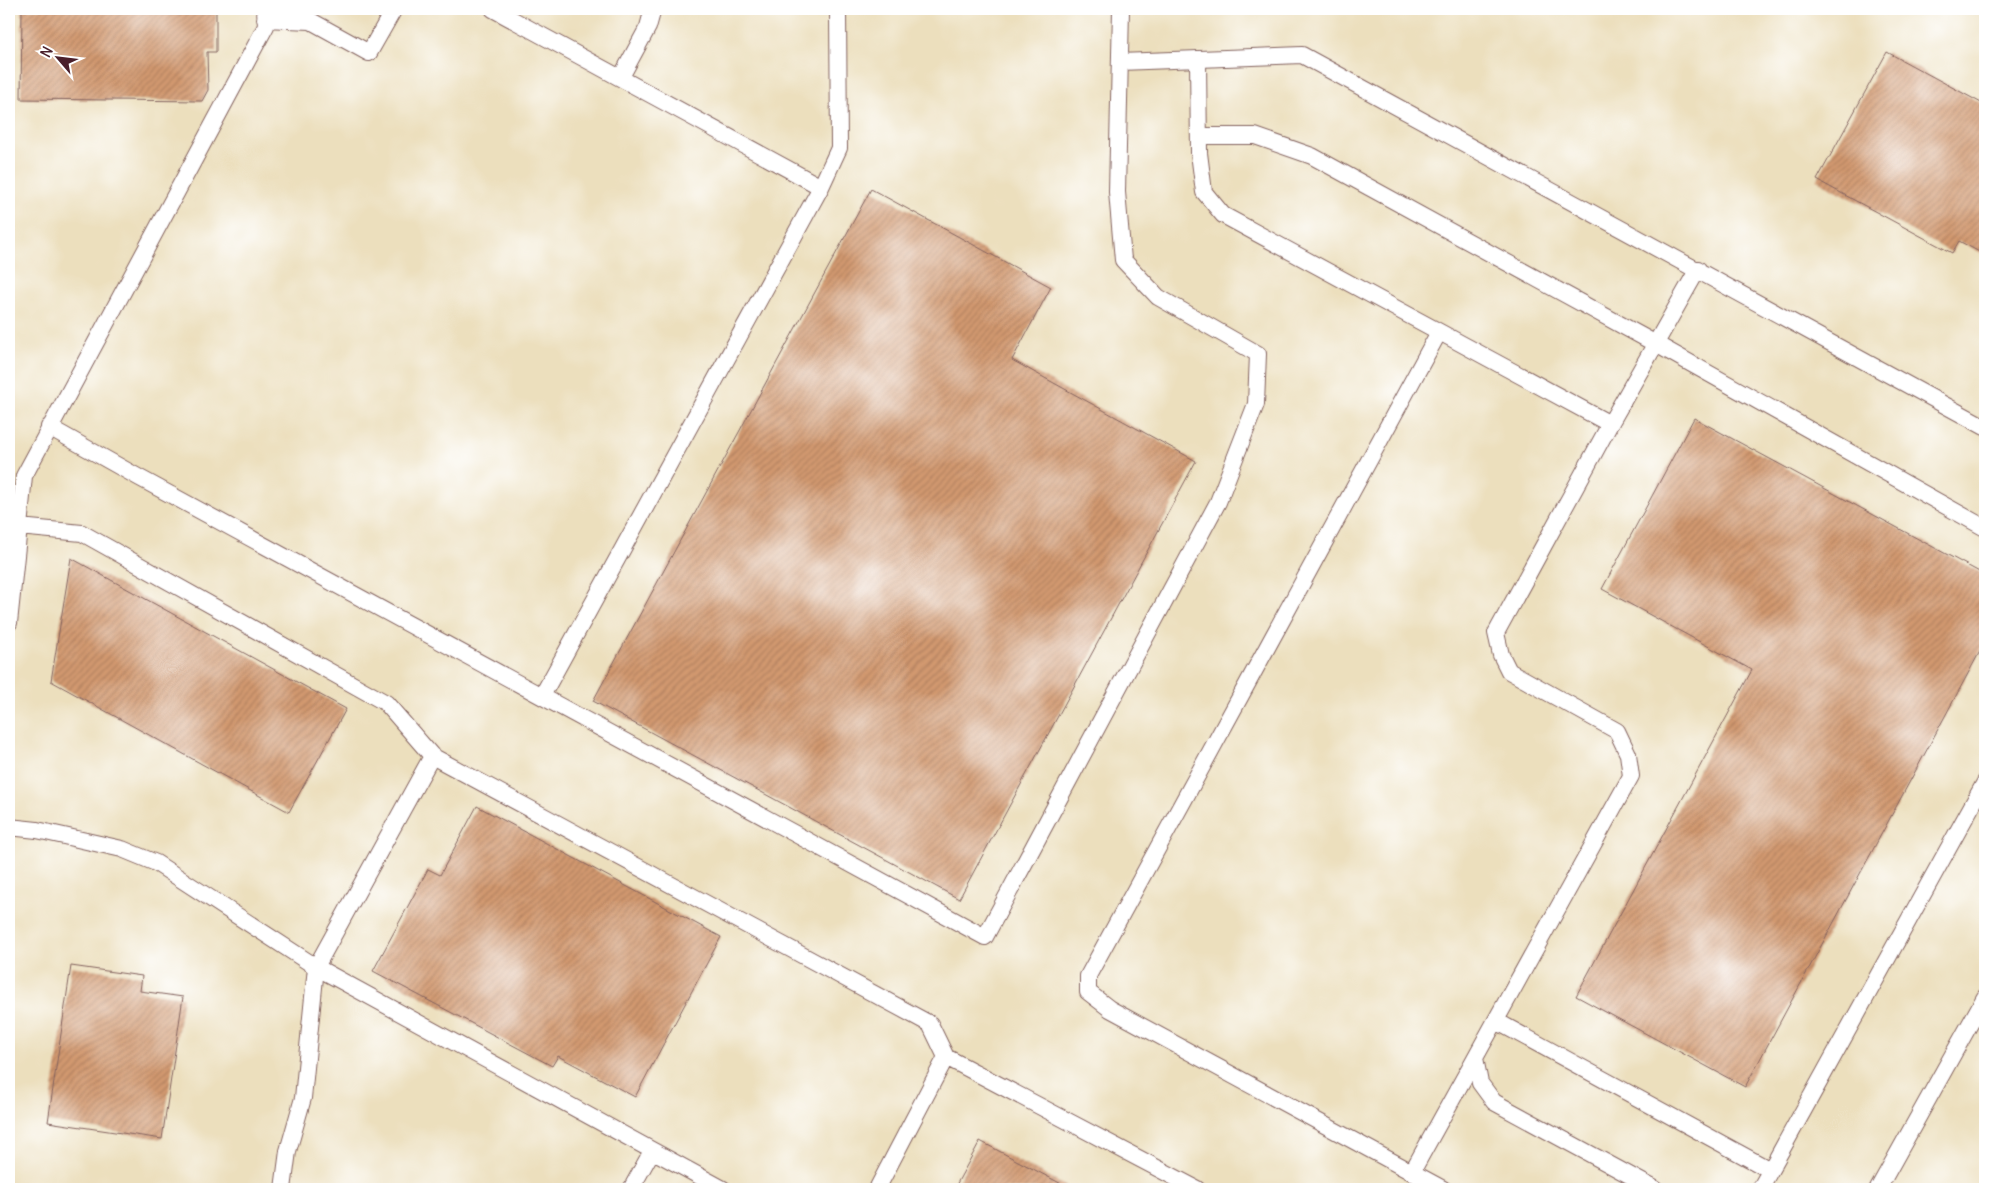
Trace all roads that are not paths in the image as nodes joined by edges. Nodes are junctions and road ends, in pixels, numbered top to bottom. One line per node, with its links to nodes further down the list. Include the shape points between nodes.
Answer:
1 (394, 9): 6 (lane, via 369,52 311,21)
2 (493, 9): 9 (lane)
3 (653, 9): 9 (lane, via 648,27)
4 (838, 9): 11 (lane, via 839,148)
5 (1121, 9): 8 (lane)
6 (265, 14): 16 (lane, via 266,26)
7 (1198, 59): 8 (lane); 10 (lane); 12 (lane, via 1302,54)
8 (1120, 62): 21 (lane, via 1117,192 1123,260 1158,298 1258,354 1256,404 1218,502 986,937)
9 (621, 77): 11 (lane)
10 (1199, 136): 13 (lane, via 1204,192 1222,215); 14 (lane, via 1255,136 1312,156)
11 (821, 187): 21 (lane)
12 (1698, 269): 14 (lane); 17 (lane)
13 (1440, 332): 15 (lane); 32 (lane, via 1088,976 1088,992 1110,1009)
14 (1656, 344): 15 (lane); 19 (lane)
15 (1610, 424): 27 (lane, via 1496,633 1500,654 1509,671 1617,731 1628,754 1631,776)
16 (49, 426): 18 (lane, via 24,476); 21 (lane)
17 (1985, 427)
18 (19, 527): 20 (lane); 22 (lane, via 82,533 386,702)
19 (1985, 528)
20 (9, 623)
21 (542, 696)
22 (432, 756): 25 (lane); 28 (lane, via 930,1024)
23 (1985, 782): 31 (lane)
24 (9, 827): 25 (lane, via 122,849 156,863)
25 (316, 967): 30 (lane); 33 (lane, via 303,1098 288,1151)
26 (1985, 997): 41 (lane)
27 (1496, 1021): 29 (lane); 31 (lane)
28 (946, 1057): 36 (lane); 37 (lane)
29 (1475, 1058): 32 (lane); 39 (lane, via 1480,1083 1494,1102)
30 (652, 1151): 34 (lane); 35 (lane)
31 (1770, 1170): 40 (lane)
32 (1412, 1172): 38 (lane)
33 (283, 1189)
34 (631, 1189)
35 (723, 1189)
36 (877, 1189)
37 (1196, 1189)
38 (1443, 1189)
39 (1655, 1189)
40 (1760, 1189)
41 (1878, 1189)

